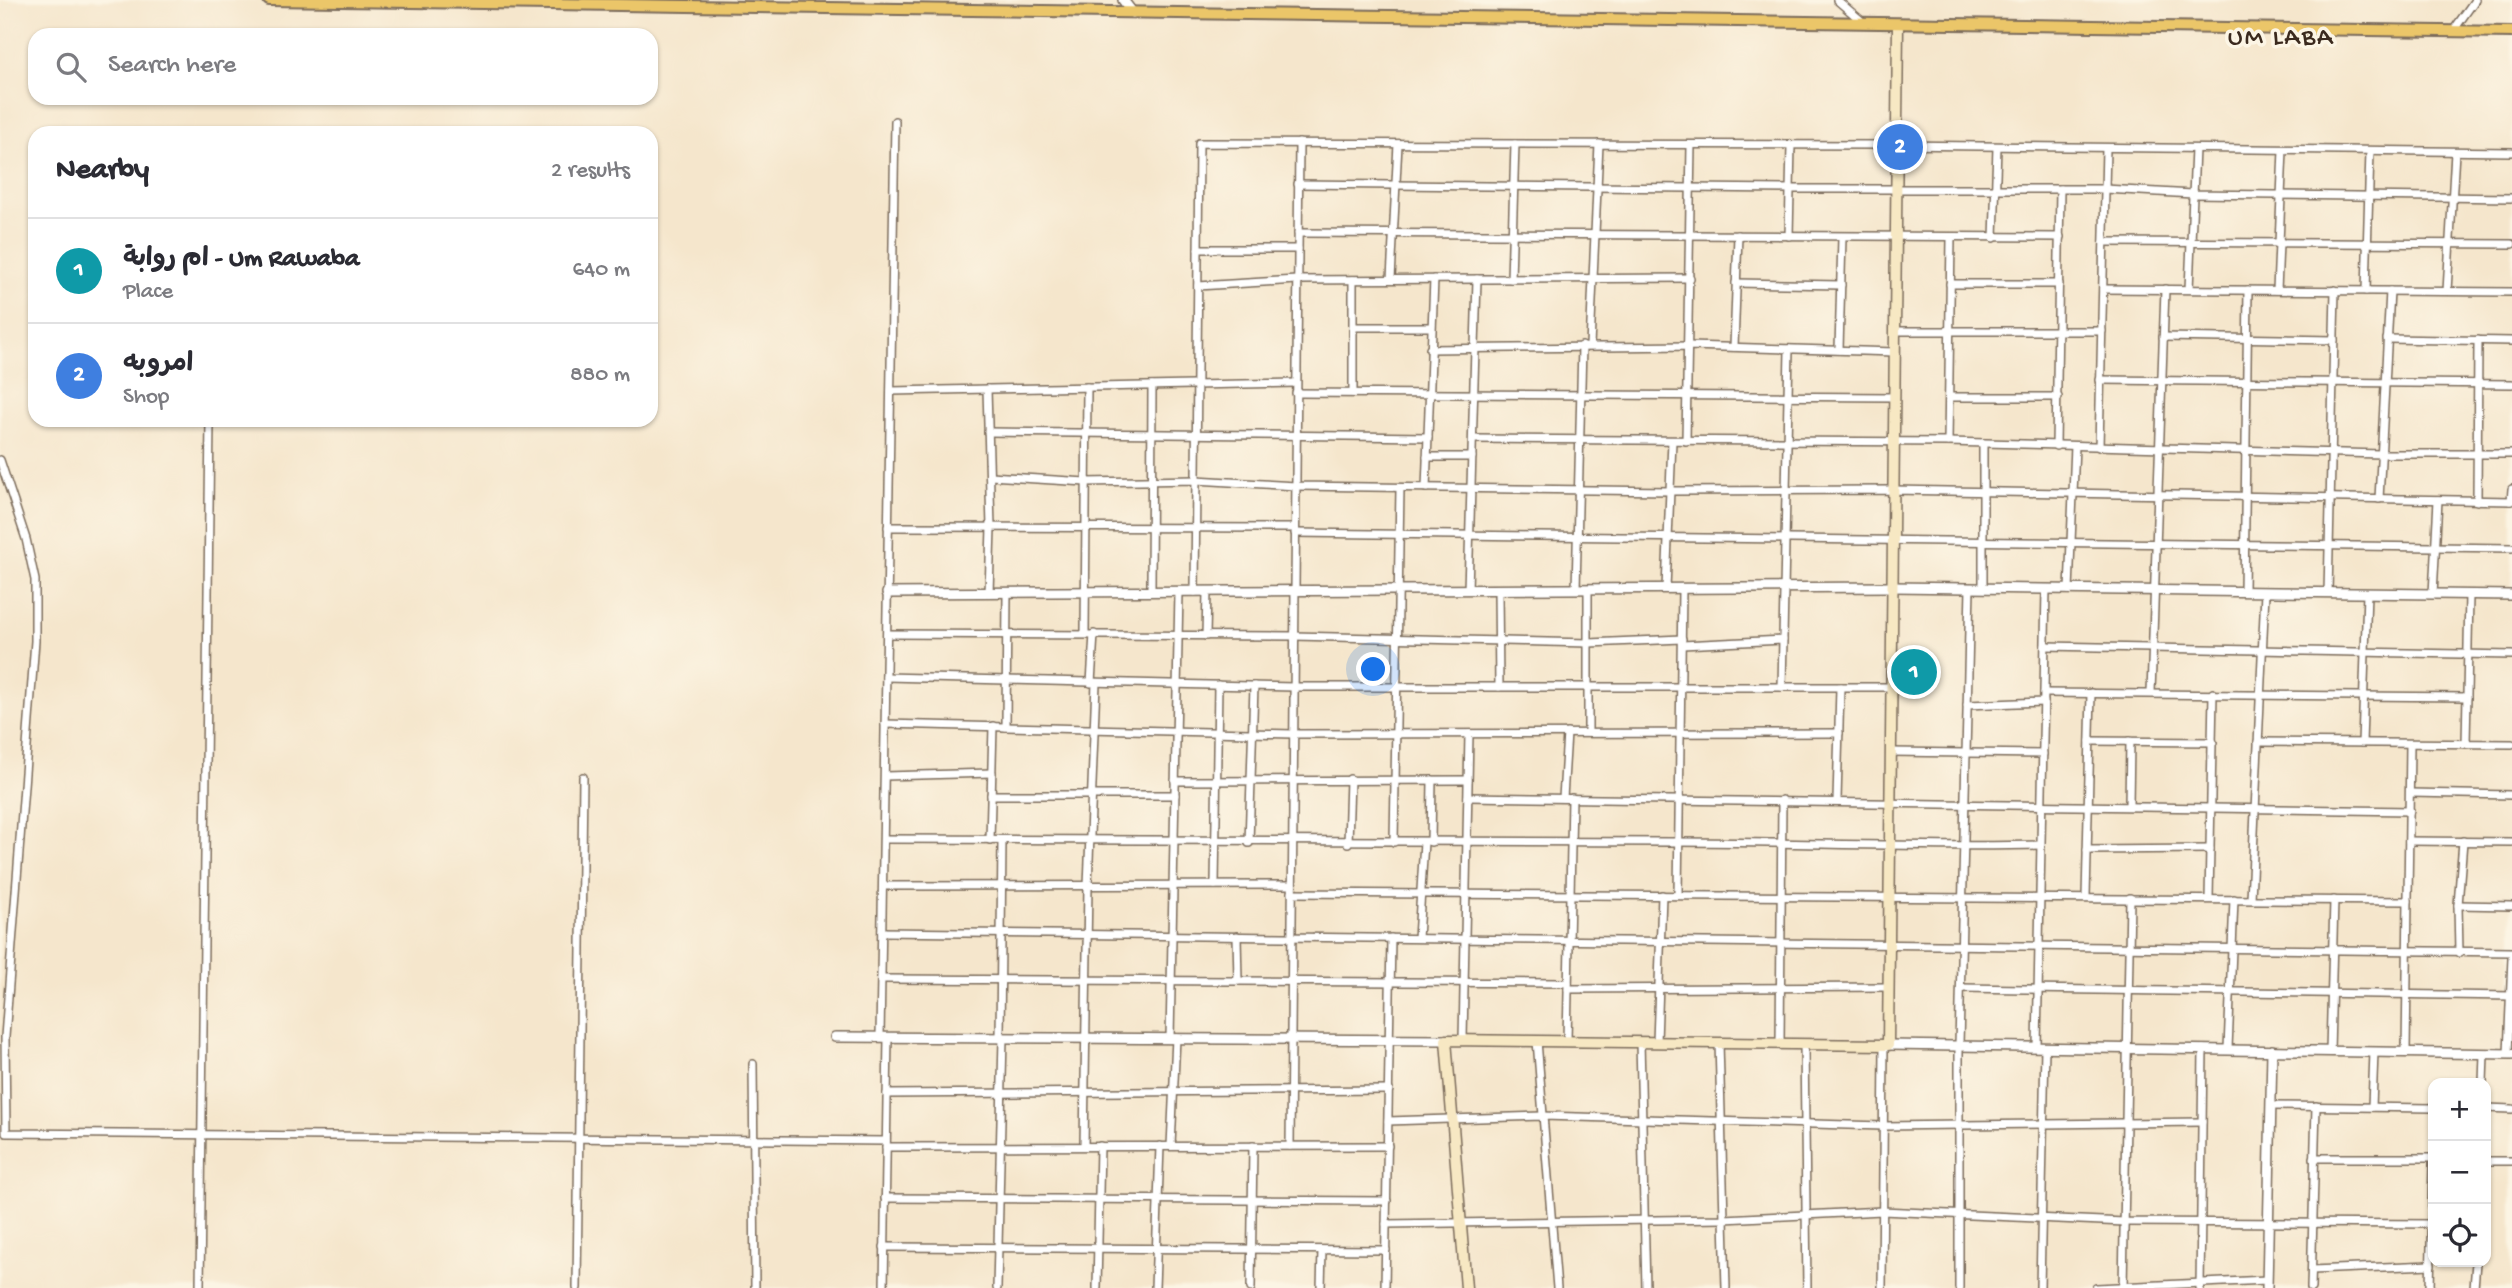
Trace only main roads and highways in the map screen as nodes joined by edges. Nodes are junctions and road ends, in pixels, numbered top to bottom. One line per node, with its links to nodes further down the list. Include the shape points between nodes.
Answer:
1 (270, 0): 2 (highway)
2 (1898, 24): 3 (highway); 4 (main road, via 1886,1045 1447,1040)
3 (2512, 32)
4 (1466, 1288)

